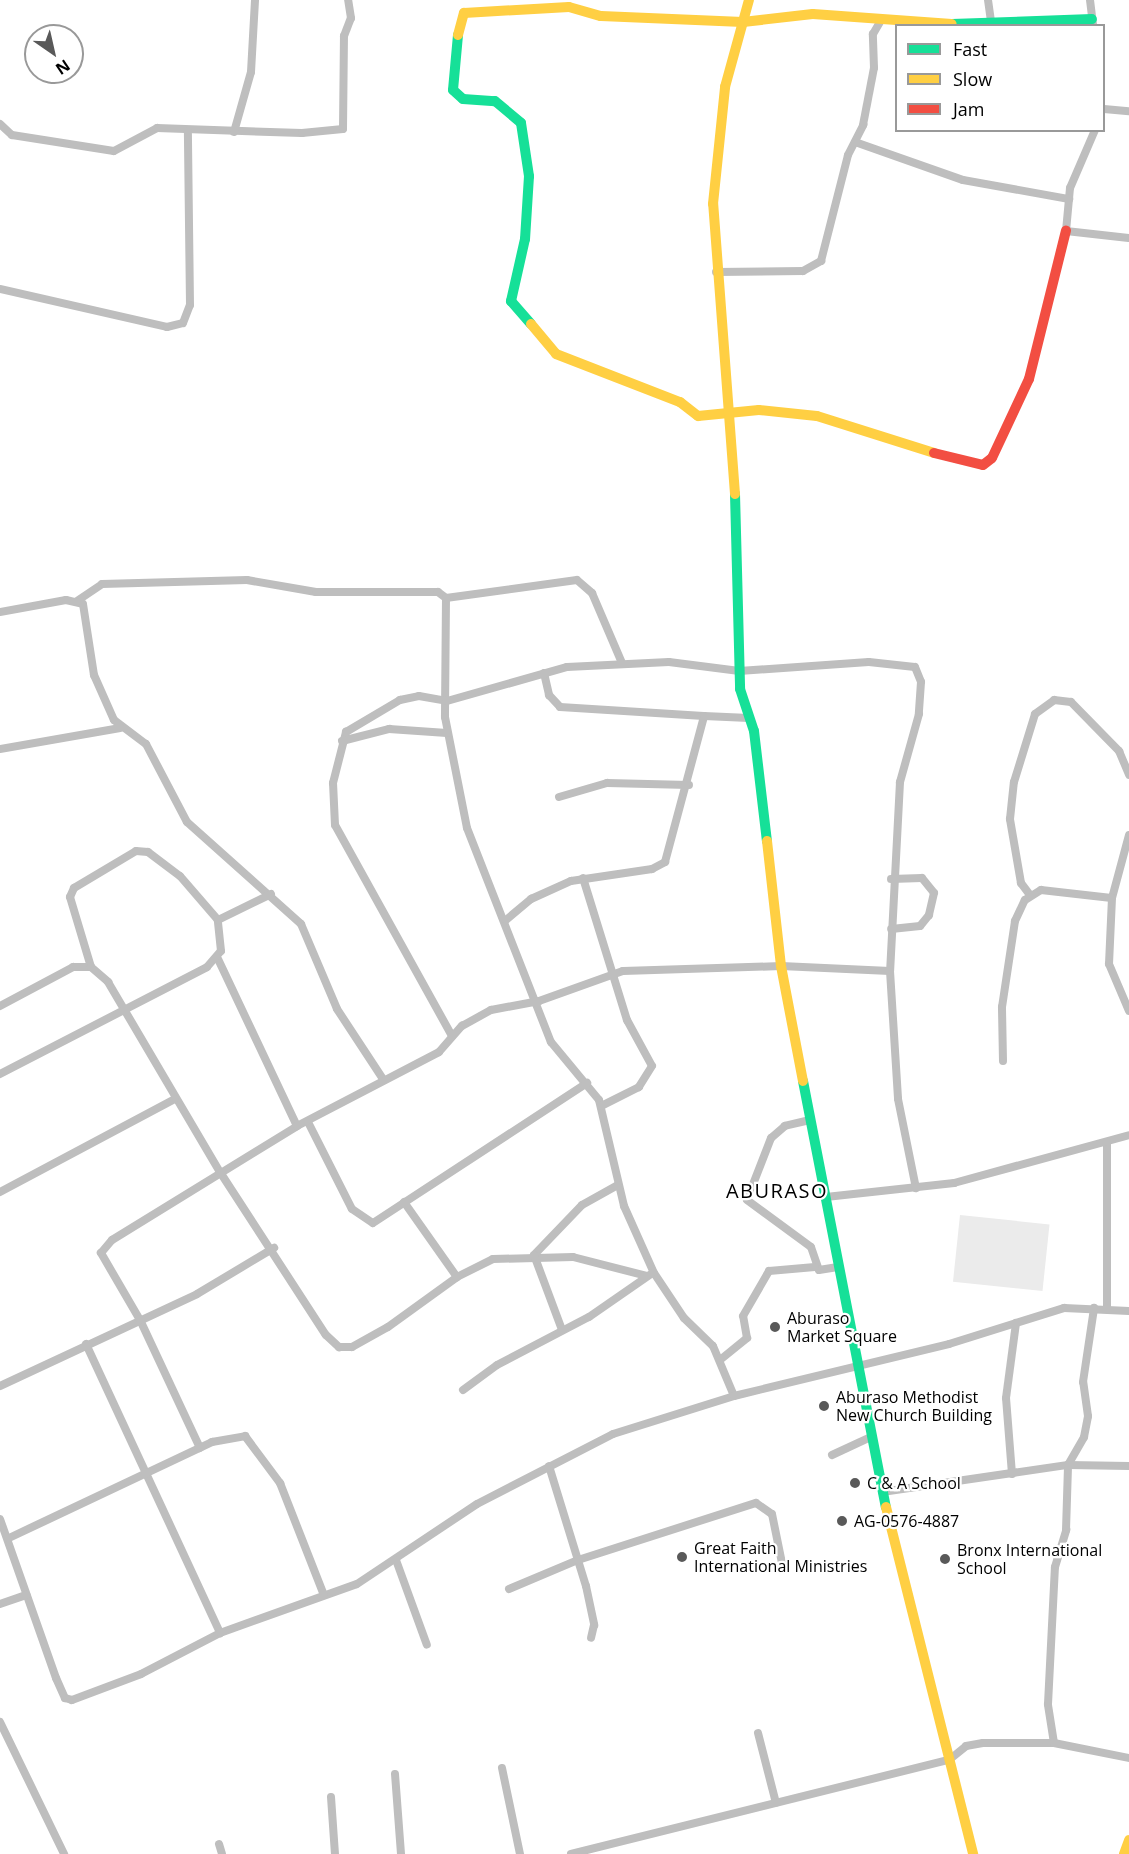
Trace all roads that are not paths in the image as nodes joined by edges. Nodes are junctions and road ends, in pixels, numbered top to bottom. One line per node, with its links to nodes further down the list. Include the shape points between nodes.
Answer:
1 (255, 0): 15 (street, via 251,72)
2 (348, 0): 15 (street, via 351,18 344,36 343,129)
3 (749, 0): 7 (street)
4 (988, 0): 6 (street)
5 (1090, 0): 9 (street)
6 (991, 21): 9 (street); 10 (street)
7 (743, 22): 8 (street, via 813,14); 21 (street, via 724,99 713,204); 23 (street, via 602,16 569,7 464,13 453,55 453,90 463,99 495,101 521,123 529,176 525,239 511,302 556,354 680,402 698,416)
8 (880, 22): 10 (street); 17 (street, via 873,34 874,68 864,125)
9 (1093, 22)
10 (966, 24)
11 (1105, 109): 12 (street)
12 (1129, 111)
13 (0, 124): 14 (street, via 12,135 114,151 149,129)
14 (188, 131): 15 (street); 22 (street, via 190,305 183,323 167,327)
15 (234, 132)
16 (1094, 132): 18 (street)
17 (855, 142): 18 (street, via 963,180); 21 (street, via 827,243 813,268)
18 (1069, 199): 19 (street)
19 (1066, 231): 20 (street); 23 (street, via 1029,380 992,458 983,465 884,441 817,416 759,410)
20 (1129, 238)
21 (716, 272): 23 (street)
22 (0, 289)
23 (728, 416): 28 (street, via 738,533)
24 (446, 598): 25 (street, via 438,592 316,592 247,580 102,584); 27 (street, via 577,580 592,593); 30 (street)
25 (77, 601): 26 (street); 33 (street, via 87,611 98,687)
26 (0, 612)
27 (622, 663): 28 (street, via 669,662); 29 (street)
28 (739, 671): 32 (street); 42 (street, via 869,662 915,667 921,682 919,714 902,768)
29 (544, 673): 30 (street); 31 (street, via 549,695 560,706)
30 (447, 701): 34 (street); 35 (street, via 419,696 400,700 346,732)
31 (704, 716): 32 (street); 38 (street)
32 (749, 718): 50 (street)
33 (120, 728): 36 (street); 43 (street, via 146,744 187,822)
34 (447, 733): 35 (street, via 389,729); 47 (street, via 459,806)
35 (342, 741): 58 (street, via 333,783 335,825)
36 (0, 749)
37 (1129, 775): 44 (street, via 1119,751 1071,702 1054,700 1035,714 1021,754 1010,819 1021,883)
38 (689, 785): 39 (street, via 608,783); 41 (street, via 665,862 652,869)
39 (559, 797)
40 (1129, 836): 45 (street)
41 (583, 878): 47 (street, via 531,899); 53 (street)
42 (891, 879): 48 (street); 48 (street, via 922,878 934,893 929,915 920,926)
43 (271, 894): 46 (street); 61 (street, via 301,924 337,1009)
44 (1030, 895): 45 (street, via 1055,890); 59 (street, via 1015,921 1002,1007)
45 (1112, 898): 57 (street, via 1109,964)
46 (219, 920): 49 (street); 51 (street, via 180,876 148,852 136,851 74,888 70,897)
47 (506, 920): 54 (street)
48 (891, 929): 52 (street)
49 (218, 960): 56 (street); 67 (street)
50 (781, 966): 52 (street); 53 (street); 65 (street)
51 (91, 967): 55 (street, via 48,978); 56 (street)
52 (890, 971): 72 (street, via 898,1099)
53 (613, 975): 54 (street); 64 (street, via 627,1020 652,1066 639,1087)
54 (539, 1001): 58 (street, via 491,1010); 62 (street, via 559,1057)
55 (0, 1006)
56 (122, 1007): 60 (street); 63 (street)
57 (1129, 1011)
58 (452, 1036): 61 (street, via 439,1052)
59 (1003, 1061)
60 (0, 1074)
61 (383, 1079): 66 (street)
62 (587, 1083): 64 (street); 75 (street)
63 (176, 1099): 70 (street); 73 (street)
64 (601, 1106): 71 (street)
65 (810, 1120): 74 (street); 78 (street, via 785,1126 771,1138 747,1196 753,1209 811,1247)
66 (308, 1122): 67 (street); 75 (street, via 361,1220 373,1222)
67 (297, 1126): 70 (street)
68 (1129, 1135): 69 (street)
69 (1107, 1142): 72 (street, via 1007,1171); 83 (street)
70 (219, 1172): 76 (street); 85 (street, via 103,1246 101,1253)
71 (618, 1185): 77 (street, via 582,1204); 80 (street)
72 (916, 1188): 74 (street)
73 (0, 1192)
74 (826, 1197): 79 (street)
75 (404, 1202): 81 (street)
76 (274, 1248): 81 (street, via 326,1335 339,1347 352,1347 388,1327); 85 (street)
77 (534, 1255): 80 (street, via 573,1257); 81 (street, via 493,1259); 87 (street)
78 (815, 1267): 79 (street); 89 (street, via 769,1271 743,1316 747,1338)
79 (837, 1267): 90 (street)
80 (650, 1274): 87 (street); 89 (street)
81 (457, 1277)
82 (1094, 1308): 83 (street); 86 (street, via 1064,1308); 97 (street, via 1083,1382 1084,1437)
83 (1107, 1309): 84 (street)
84 (1129, 1311)
85 (140, 1320): 88 (street); 95 (street)
86 (1016, 1323): 90 (street); 100 (street, via 1006,1398)
87 (562, 1330): 92 (street, via 497,1365)
88 (86, 1344): 91 (street); 101 (street)
89 (720, 1360): 93 (street)
90 (857, 1368): 93 (street); 94 (street)
91 (0, 1386)
92 (463, 1390)
93 (734, 1396): 98 (street, via 613,1434)
94 (871, 1437): 96 (street); 102 (street)
95 (200, 1448): 101 (street); 110 (street, via 235,1434 255,1444 284,1491)
96 (832, 1455)
97 (1068, 1465): 99 (street); 100 (street); 117 (street, via 1066,1530 1055,1567 1048,1704)
98 (549, 1466): 105 (street, via 477,1504); 106 (street)
99 (1129, 1466)
100 (1012, 1474): 102 (street)
101 (144, 1477): 104 (street); 112 (street)
102 (882, 1492): 119 (street)
103 (0, 1520): 104 (street)
104 (9, 1538): 109 (street)
105 (396, 1560): 110 (street, via 357,1584); 114 (street)
106 (578, 1560): 107 (street, via 756,1503 772,1514); 108 (street); 113 (street, via 594,1625)
107 (782, 1563)
108 (509, 1589)
109 (26, 1595): 111 (street); 112 (street, via 69,1700 141,1674)
110 (324, 1595): 112 (street)
111 (0, 1604)
112 (220, 1633)
113 (591, 1638)
114 (427, 1645)
115 (0, 1722): 126 (street)
116 (758, 1733): 123 (street)
117 (1054, 1743): 118 (street); 119 (street, via 983,1743 966,1746)
118 (1129, 1758)
119 (949, 1760): 123 (street); 132 (street)
120 (502, 1768): 130 (street)
121 (395, 1774): 129 (street)
122 (331, 1797): 128 (street)
123 (776, 1803): 131 (street)
124 (1129, 1840): 133 (street)
125 (219, 1844): 127 (street)
126 (64, 1854)
127 (222, 1854)
128 (335, 1854)
129 (401, 1854)
130 (520, 1854)
131 (571, 1854)
132 (973, 1854)
133 (1124, 1854)

